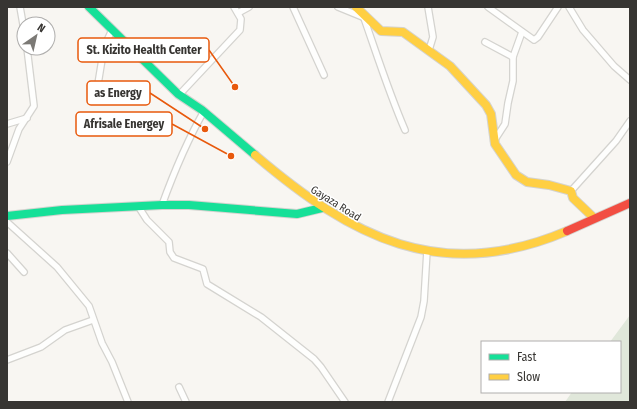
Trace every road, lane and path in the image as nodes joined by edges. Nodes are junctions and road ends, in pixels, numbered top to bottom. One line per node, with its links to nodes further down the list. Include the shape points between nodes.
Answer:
1 (89, 7): 13 (street, Gayaza Road)
2 (234, 7): 11 (street)
3 (249, 7): 11 (street)
4 (293, 7): 19 (street)
5 (338, 7): 12 (street)
6 (356, 7): 12 (street)
7 (428, 7): 16 (street, via 433,37)
8 (488, 7): 14 (street)
9 (558, 7): 14 (street, via 537,39 530,38)
10 (569, 7): 20 (street, via 583,30 614,66)
11 (238, 13): 22 (street, via 242,23 240,30)
12 (366, 19): 16 (street, via 381,31 403,32); 27 (street, via 394,106)
13 (112, 30): 21 (street, via 104,47); 22 (street, Gayaza Road)
14 (522, 32): 18 (street)
15 (485, 42): 18 (street)
16 (429, 50): 28 (street, via 450,66 486,105)
17 (28, 56): 24 (street, via 34,106)
18 (513, 57): 28 (street, via 513,80 506,124)
19 (324, 75)
20 (630, 80)
21 (98, 84)
22 (179, 94): 23 (street, Gayaza Road)
23 (204, 111): 32 (street, via 189,138); 34 (street, Gayaza Road, via 275,173)
24 (27, 118): 26 (street); 29 (street, via 19,129)
25 (630, 121): 30 (street, via 616,141)
26 (7, 124)
27 (405, 130)
28 (494, 141): 30 (street, via 520,179)
29 (7, 162)
30 (571, 191): 36 (street, via 573,198)
31 (630, 203): 36 (street, Gayaza Road)
32 (162, 205): 33 (street); 34 (street, via 189,204 297,214)
33 (138, 206): 35 (street, via 70,209); 46 (street, via 147,220 169,242 170,252 174,258 203,269 207,284 261,317 314,358)
34 (322, 208): 38 (street, Gayaza Road, via 360,231 401,246)
35 (7, 216)
36 (594, 218): 38 (street, Gayaza Road, via 557,235 508,249 472,253)
37 (7, 222): 41 (street, via 63,274 89,306)
38 (427, 251): 47 (street, via 421,317)
39 (7, 253): 40 (street)
40 (24, 272)
41 (93, 320): 42 (street, via 65,330 41,347); 44 (street)
42 (7, 360)
43 (179, 386): 45 (street)
44 (128, 402)
45 (186, 402)
46 (345, 402)
47 (388, 402)

